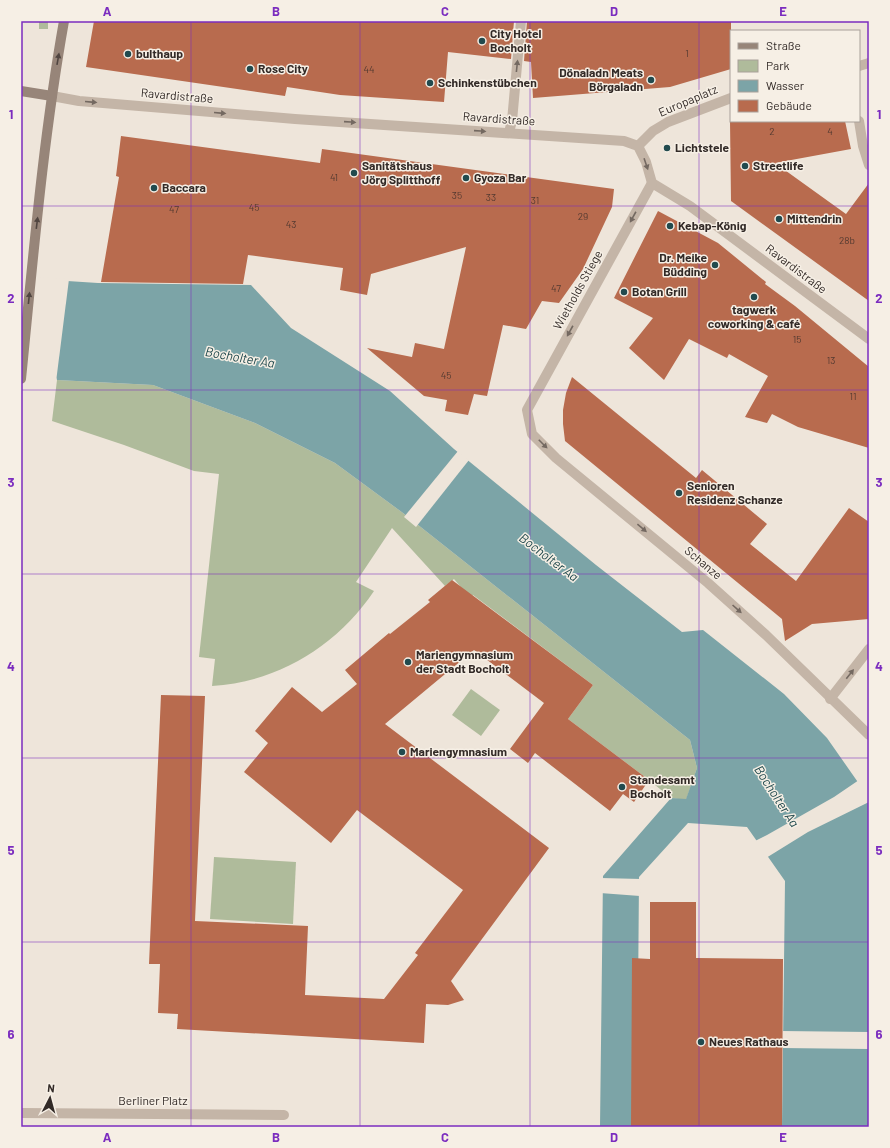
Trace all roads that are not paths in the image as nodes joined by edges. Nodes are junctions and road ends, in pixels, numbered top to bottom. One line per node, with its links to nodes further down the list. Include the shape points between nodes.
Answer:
1 (64, 21): 4 (main road, one-way to 1)
2 (522, 21): 7 (street, one-way to 2)
3 (21, 91): 4 (main road)
4 (52, 96): 7 (street, Ravardistraße, one-way to 7, via 79,101 287,118); 12 (main road, one-way to 4)
5 (730, 98): 8 (street, Europaplatz, via 668,122 653,131)
6 (859, 122): 9 (street)
7 (509, 132): 8 (street, Ravardistraße, via 624,141)
8 (638, 146): 10 (street, one-way to 10)
9 (869, 165)
10 (652, 183): 11 (street, Ravardistraße, via 690,206); 13 (street, Wietholds Stiege, one-way to 13)
11 (869, 339)
12 (21, 379)
13 (527, 410): 15 (street, Schanze, one-way to 15, via 532,434 556,458 708,583 766,635)
14 (869, 649): 15 (street, one-way to 14)
15 (830, 699): 16 (street, Schanze)
16 (869, 735)
17 (21, 1113): 18 (street, Berliner Platz)
18 (284, 1115)

